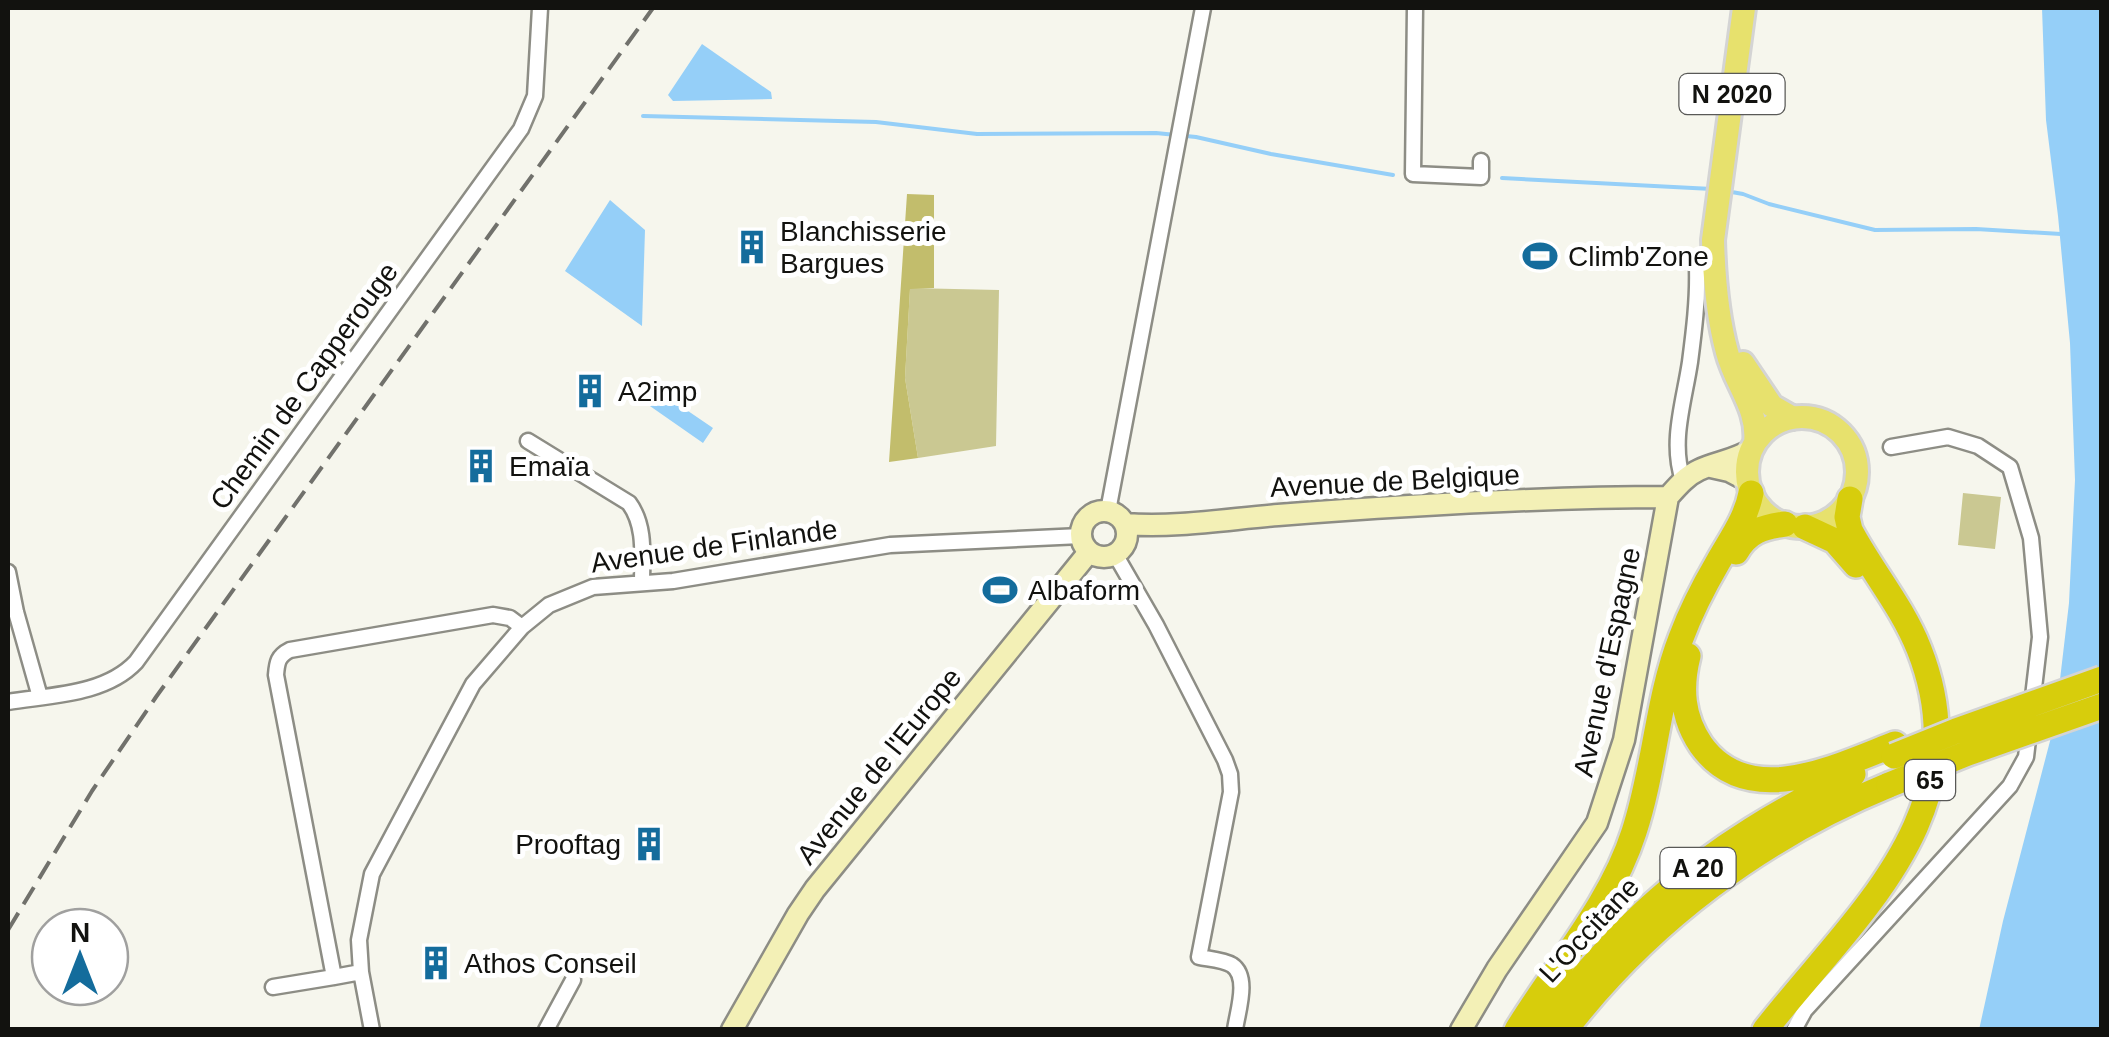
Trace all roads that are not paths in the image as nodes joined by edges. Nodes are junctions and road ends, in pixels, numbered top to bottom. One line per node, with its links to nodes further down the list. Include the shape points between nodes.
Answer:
1 (540, 8): 26 (street, Chemin de Capperouge, via 535,96 521,130 155,637 110,681)
2 (1202, 8): 17 (street)
3 (1415, 8): 5 (street, via 1412,174 1481,177)
4 (1744, 8): 7 (main road, N 2020, via 1713,240)
5 (1481, 161)
6 (1697, 267): 13 (street, via 1676,452)
7 (1722, 322): 8 (main road, N 2020, via 1764,396); 10 (main road, N 2020, via 1732,367 1756,420)
8 (1793, 418): 10 (main road, via 1772,426); 16 (main road, via 1823,422 1847,440 1857,478)
9 (528, 441): 23 (street, via 628,503 641,525)
10 (1754, 446): 12 (street); 14 (main road)
11 (1890, 447): 46 (street, via 1948,437 2010,467 2031,538 2040,637 2026,757 2010,786 1805,1010)
12 (1711, 467): 13 (street); 14 (street, via 1729,470)
13 (1683, 480): 15 (street)
14 (1749, 487): 19 (main road, via 1764,512); 40 (highway, via 1739,528 1673,658 1626,854)
15 (1668, 497): 18 (street, Avenue de Belgique); 39 (street, Avenue d'Espagne, via 1624,740 1601,813)
16 (1850, 499): 19 (main road, via 1826,522); 45 (highway, 65, via 1850,530 1919,649 1931,690 1936,750 1922,811 1895,868)
17 (1108, 511): 18 (street); 20 (street, via 1088,517)
18 (1126, 524): 21 (street, via 1125,544)
19 (1795, 526): 29 (highway, 65, via 1756,530 1739,546 1696,632 1682,680 1692,732 1709,756 1762,780 1794,779); 44 (highway, 65, via 1835,540 1896,630 1920,690 1926,751 1913,808 1887,861)
20 (1085, 544): 21 (street, via 1102,557); 23 (street, Avenue de Finlande, via 890,544); 37 (street, Avenue de l'Europe, via 816,889)
21 (1116, 554): 38 (street, via 1230,774 1199,957 1232,964 1240,974)
22 (8, 572): 26 (street)
23 (642, 584): 24 (street, Avenue de Finlande, via 574,593)
24 (522, 626): 30 (street, Avenue de Finlande, via 473,684 372,874); 32 (street, via 493,615 290,650 276,662)
25 (2102, 679): 29 (highway, bridge)
26 (40, 697): 27 (street, Chemin de Capperouge)
27 (8, 702)
28 (2102, 706): 31 (highway, L'Occitane / A 20, bridge, via 1968,752 1813,820 1723,876)
29 (1894, 750): 41 (highway, L'Occitane / A 20, via 1722,849 1661,897)
30 (361, 972): 32 (street); 35 (street, Avenue de Finlande)
31 (1612, 974): 42 (highway, L'Occitane / A 20); 43 (highway)
32 (334, 977): 34 (street)
33 (572, 980): 36 (street)
34 (274, 987)
35 (372, 1030)
36 (546, 1030)
37 (732, 1030)
38 (1234, 1030)
39 (1461, 1030)
40 (1518, 1030)
41 (1540, 1030)
42 (1565, 1030)
43 (1578, 1030)
44 (1752, 1030)
45 (1765, 1030)
46 (1794, 1030)

